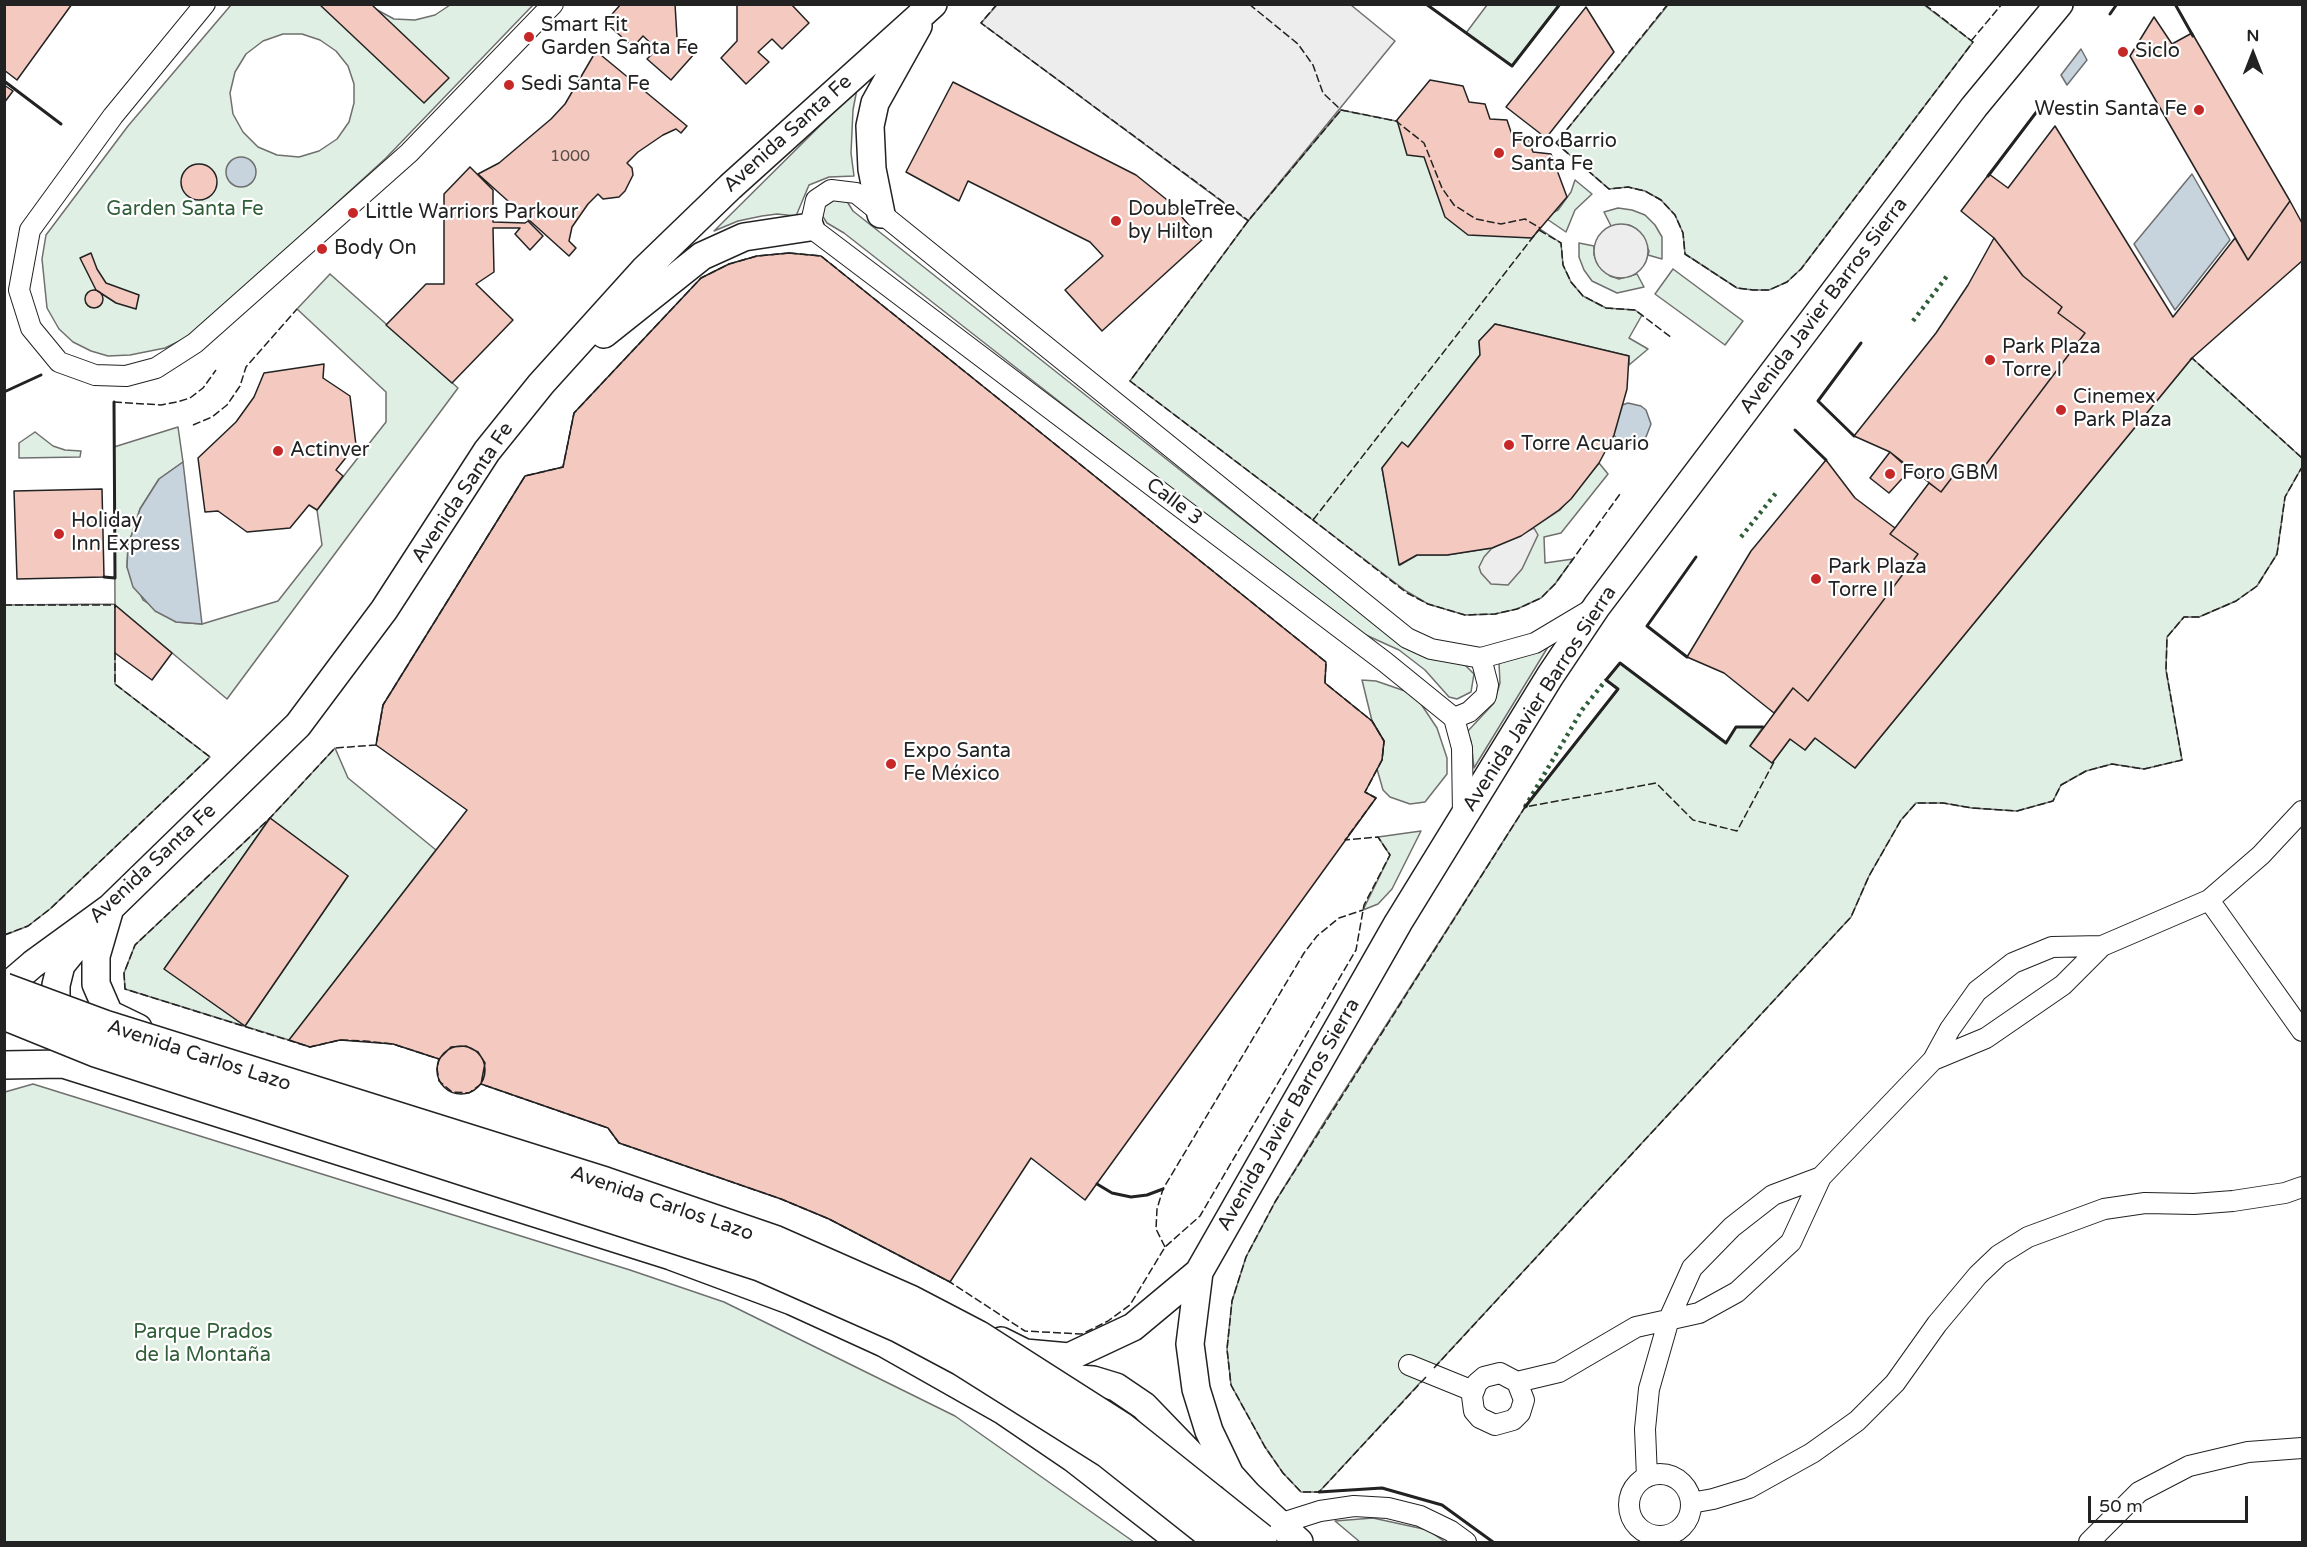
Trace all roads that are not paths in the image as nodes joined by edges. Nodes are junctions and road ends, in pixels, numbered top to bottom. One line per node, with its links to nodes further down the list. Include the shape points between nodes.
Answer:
1 (205, 4): 2 (street, via 113,116 30,230 19,290 31,328 59,362 95,375 126,376 156,368 195,343 409,153)
2 (553, 4)
3 (2060, 4): 8 (street, Avenida Javier Barros Sierra, via 1974,107)
4 (930, 7): 5 (street, via 875,103 870,126 872,169); 7 (street, Avenida Santa Fe, via 730,187 653,262)
5 (881, 214): 6 (street, Calle 3, via 856,193 831,190 816,200); 9 (street, Calle 3, via 1407,638 1431,649)
6 (810, 227): 7 (street, via 744,237 702,255); 10 (street, Calle 3)
7 (541, 384): 14 (street, Avenida Santa Fe, via 486,451 384,610 298,725)
8 (1597, 606): 9 (street, Calle 3, via 1536,643); 12 (street, Avenida Javier Barros Sierra)
9 (1481, 658): 10 (street, via 1488,685 1486,696 1469,712)
10 (1454, 718): 12 (street, via 1462,748)
11 (2302, 811): 13 (street, via 2261,855)
12 (1462, 819): 28 (street, Avenida Javier Barros Sierra, via 1398,923)
13 (2209, 900): 15 (street); 20 (street)
14 (110, 908): 16 (street, Avenida Santa Fe); 23 (street, via 61,965 56,985 56,1002 79,1059); 26 (street, Avenida Carlos Lazo, via 96,956 96,984 109,1014 128,1024 611,1175)
15 (2102, 946): 21 (street, via 2063,985 1986,1038); 21 (street, via 2052,947 2013,963 1977,991)
16 (33, 964): 17 (street); 18 (street, Avenida Santa Fe)
17 (4, 970)
18 (4, 990): 39 (highway, Avenida Carlos Lazo, bridge, via 104,1027 605,1184 795,1251 910,1302 977,1337 1121,1429)
19 (4, 1013): 42 (highway, Avenida Carlos Lazo, bridge, via 96,1050 760,1264 900,1326 962,1359 1108,1452)
20 (2302, 1031)
21 (1933, 1060): 24 (street)
22 (4, 1065): 23 (street, via 63,1064)
23 (102, 1076): 27 (street)
24 (1821, 1177): 29 (street, via 1773,1195 1732,1227 1692,1268); 29 (street, via 1791,1242 1760,1271 1737,1292 1699,1313)
25 (2302, 1187): 38 (street, via 2233,1201 2145,1203 2104,1209 2028,1237 1998,1255 1978,1275 1895,1383 1857,1420 1812,1453 1749,1488)
26 (778, 1232): 27 (street); 30 (street, Avenida Carlos Lazo, via 861,1268)
27 (671, 1256): 34 (street, via 792,1301 884,1343)
28 (1199, 1272): 30 (street, Avenida Javier Barros Sierra, via 1133,1327 1069,1357); 36 (street, Avenida Carlos Lazo, via 1190,1344 1196,1389 1209,1431)
29 (1669, 1319): 32 (street, via 1636,1327 1559,1372); 37 (street, via 1649,1389 1645,1430)
30 (1024, 1353)
31 (1409, 1365): 33 (street)
32 (1517, 1382): 33 (street, via 1509,1376 1491,1374 1477,1383); 33 (street, via 1522,1391 1522,1409 1505,1424 1495,1425 1480,1418 1472,1404)
33 (1473, 1391)
34 (1004, 1411): 36 (street, via 1051,1380 1072,1378 1105,1383 1144,1406 1200,1464); 41 (street, via 1073,1458)
35 (2302, 1448): 45 (street, via 2248,1452 2189,1466 2139,1492)
36 (1230, 1475): 39 (street, Avenida Carlos Lazo)
37 (1647, 1478): 38 (street, via 1670,1476 1687,1491); 40 (street, via 1631,1494 1631,1517 1648,1534)
38 (1690, 1503): 40 (street, via 1686,1521)
39 (1269, 1532): 43 (street, Avenida Carlos Lazo); 44 (street, via 1320,1510 1354,1506 1388,1508 1420,1516)
40 (1675, 1538)
41 (1181, 1542)
42 (1223, 1542)
43 (1299, 1542)
44 (1466, 1542)
45 (2090, 1542)

